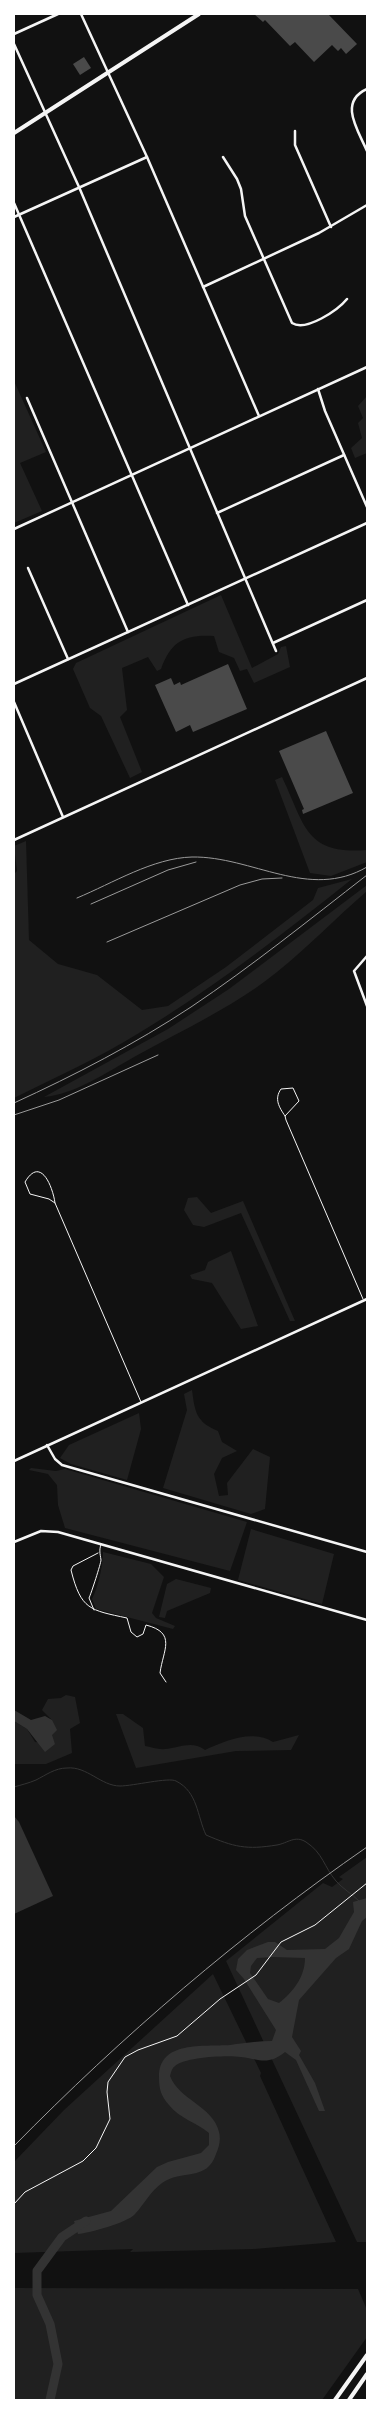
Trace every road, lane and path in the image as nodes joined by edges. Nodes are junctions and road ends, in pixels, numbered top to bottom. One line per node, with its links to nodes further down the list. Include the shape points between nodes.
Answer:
1 (58, 14): 4 (street)
2 (81, 14): 6 (street)
3 (199, 14): 6 (main road)
4 (14, 34)
5 (14, 44): 8 (street)
6 (108, 73): 8 (main road); 12 (street)
7 (367, 89): 11 (street, via 357,94 351,107)
8 (45, 113): 10 (main road); 14 (street)
9 (295, 131): 19 (street, via 295,145)
10 (14, 133)
11 (367, 151)
12 (147, 157): 14 (street); 21 (street)
13 (223, 157): 20 (street, via 241,189 245,216)
14 (79, 187): 17 (street); 27 (street)
15 (14, 203): 17 (street)
16 (367, 205): 19 (street)
17 (19, 214): 18 (street); 29 (street)
18 (14, 217)
19 (331, 227): 20 (street)
20 (264, 259): 21 (street); 22 (street, via 290,319 296,325 305,325 330,314)
21 (203, 287): 26 (street)
22 (347, 298)
23 (367, 367): 24 (street)
24 (318, 389): 26 (street); 28 (street)
25 (27, 398): 30 (street)
26 (259, 416): 27 (street)
27 (190, 448): 29 (street); 32 (street)
28 (344, 455): 31 (street); 32 (street)
29 (132, 474): 30 (street); 38 (street)
30 (72, 502): 34 (street); 39 (street)
31 (367, 507)
32 (217, 513): 36 (street)
33 (367, 523): 36 (street)
34 (14, 529)
35 (28, 568): 42 (street)
36 (246, 578): 38 (street); 40 (street)
37 (367, 600): 40 (street)
38 (188, 605): 39 (street)
39 (128, 632): 42 (street)
40 (273, 643): 41 (street)
41 (276, 651)
42 (68, 659): 44 (street)
43 (367, 678): 46 (street)
44 (14, 684)
45 (14, 702): 46 (street)
46 (64, 818): 47 (street)
47 (14, 840)
48 (367, 956): 49 (street, via 354,971)
49 (367, 1006)
50 (285, 1116): 50 (lane, via 278,1098 281,1089 288,1087 293,1088 298,1101); 52 (lane)
51 (55, 1204): 51 (lane, via 30,1194 26,1189 25,1182 33,1173 46,1175 54,1192); 53 (lane)
52 (365, 1300): 53 (street)
53 (141, 1402): 54 (street)
54 (47, 1445): 55 (street); 58 (street, via 54,1459 62,1465)
55 (14, 1460)
56 (14, 1542): 57 (street, via 41,1531 51,1531)
57 (101, 1544): 59 (lane); 61 (street)
58 (367, 1552)
59 (98, 1553): 60 (lane, via 100,1566 89,1598); 60 (lane, via 71,1570 84,1605)
60 (94, 1611): 62 (lane, via 127,1618 131,1632 137,1637 143,1634 146,1625 159,1628 165,1635 160,1673)
61 (367, 1620)
62 (166, 1682)
63 (367, 1884): 64 (path, via 315,1925 281,1942 256,1974 220,1998 177,2036 124,2057 108,2082 110,2119 96,2148 82,2160 25,2192)
64 (14, 2204)
65 (367, 2355): 67 (main road)
66 (367, 2374): 68 (main road)
67 (335, 2400)
68 (349, 2400)

